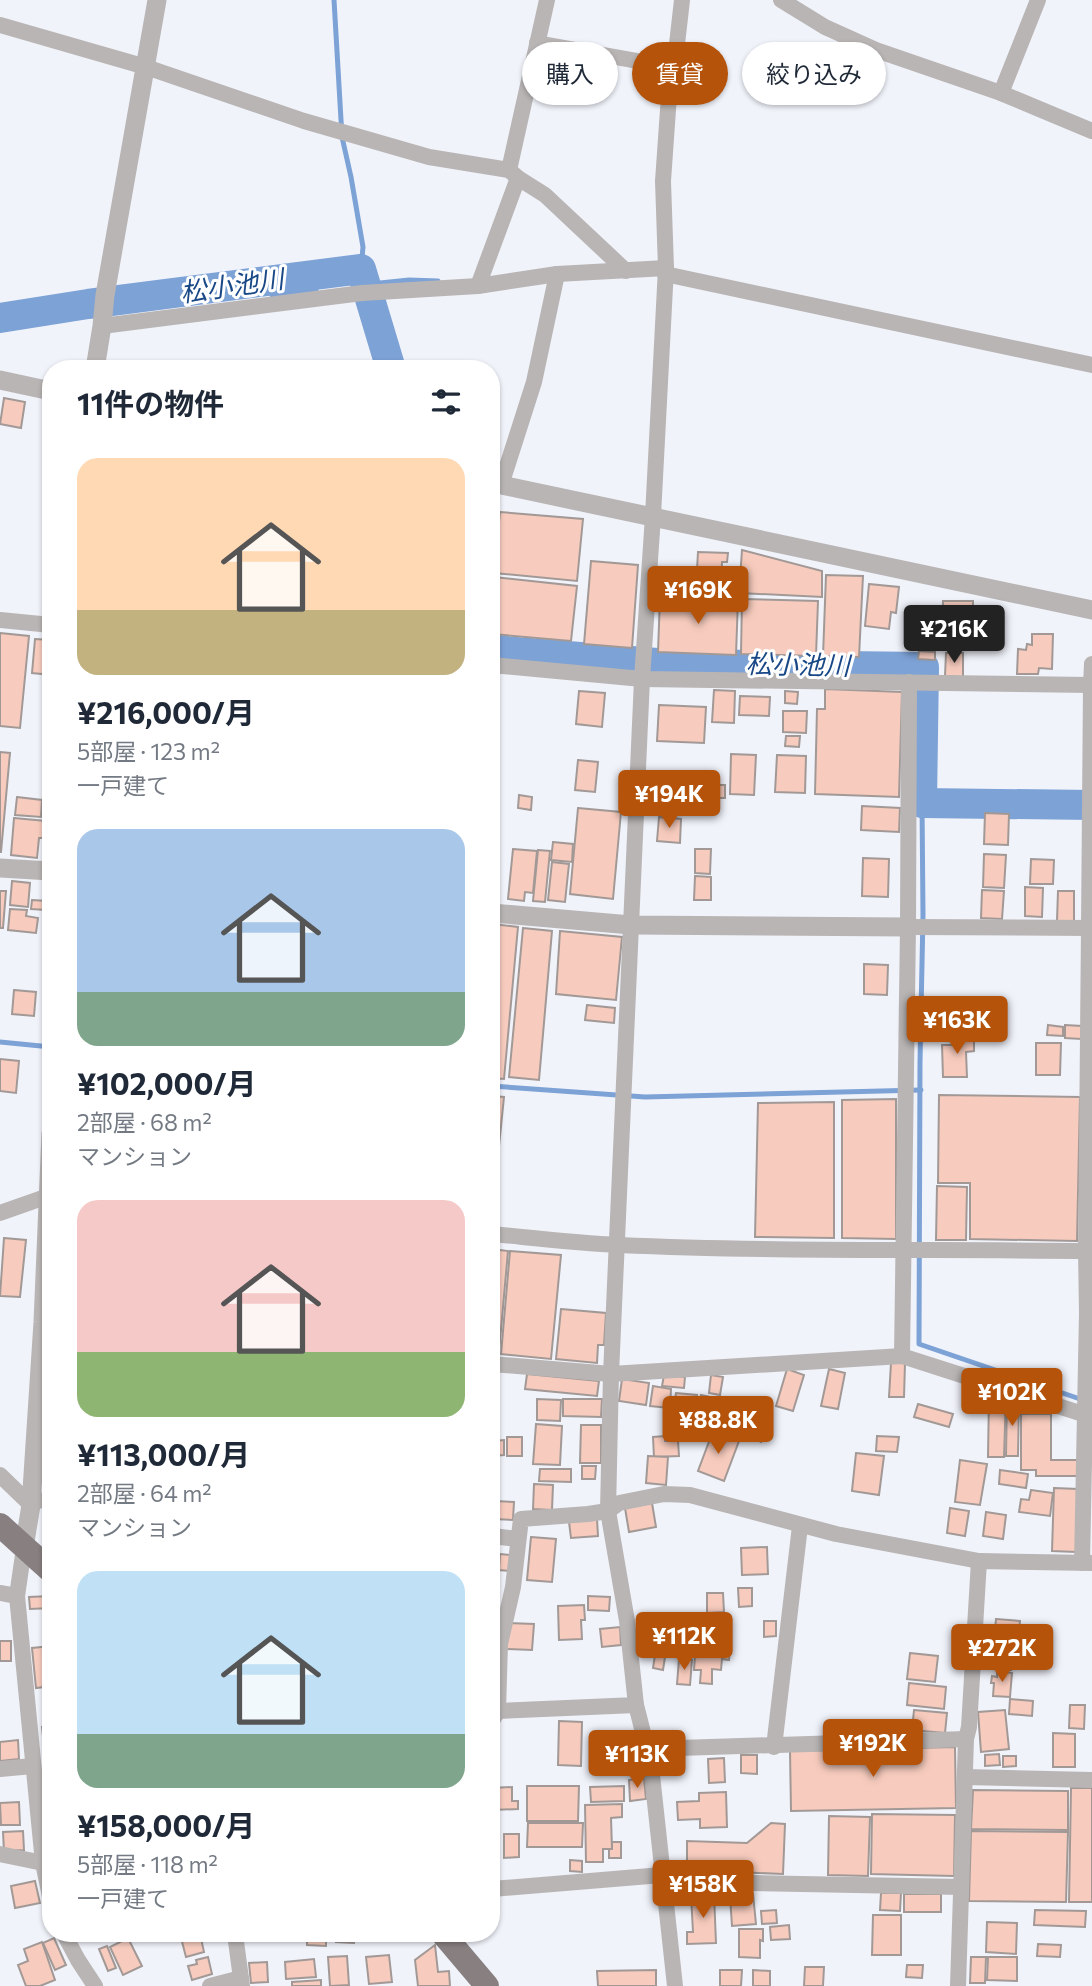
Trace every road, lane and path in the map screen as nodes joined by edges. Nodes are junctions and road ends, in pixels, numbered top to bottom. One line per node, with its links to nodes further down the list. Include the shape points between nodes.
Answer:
1 (157, 0): 9 (street)
2 (547, 0): 7 (street)
3 (682, 0): 8 (street)
4 (781, 0): 10 (street, via 876,50)
5 (1038, 0): 10 (street)
6 (0, 25): 9 (street)
7 (537, 42)
8 (677, 42)
9 (146, 67): 14 (street, via 304,121 429,157); 19 (street)
10 (1001, 93): 13 (street)
11 (526, 105): 14 (street)
12 (668, 105): 16 (street, via 663,181)
13 (1092, 131)
14 (513, 174): 15 (street, via 545,195); 18 (street)
15 (626, 271): 16 (street); 17 (street)
16 (666, 271): 21 (street); 26 (street)
17 (557, 274): 18 (street); 24 (street, via 534,382)
18 (478, 285): 19 (street, via 362,293)
19 (102, 325): 20 (street)
20 (96, 360)
21 (1092, 365)
22 (0, 380): 23 (street)
23 (42, 389)
24 (500, 473)
25 (500, 485): 26 (street)
26 (653, 516): 27 (street); 32 (street)
27 (1092, 610)
28 (0, 620): 29 (street)
29 (42, 624)
30 (1092, 664): 34 (street)
31 (500, 666): 32 (street)
32 (642, 676): 33 (street); 39 (street)
33 (910, 682): 34 (street); 40 (street)
34 (1091, 685): 35 (street)
35 (1091, 803): 41 (street)
36 (0, 868): 37 (street)
37 (42, 871)
38 (500, 914): 39 (street)
39 (631, 925): 40 (street); 45 (street)
40 (908, 927): 41 (street); 46 (street)
41 (1090, 928): 47 (street)
42 (42, 1198): 43 (street)
43 (0, 1213)
44 (500, 1235): 45 (street)
45 (617, 1245): 46 (street); 50 (street)
46 (907, 1249): 47 (street); 48 (street)
47 (1089, 1251): 51 (street)
48 (902, 1356): 50 (street); 51 (street)
49 (500, 1365): 50 (street)
50 (611, 1374): 55 (street)
51 (1087, 1415): 63 (street)
52 (42, 1422): 54 (street)
53 (0, 1475): 54 (street)
54 (38, 1502): 60 (street)
55 (608, 1511): 57 (street, via 619,1503 664,1494 690,1495); 59 (street, via 521,1519); 67 (street)
56 (0, 1525): 60 (main road)
57 (800, 1526): 61 (street); 70 (street)
58 (500, 1537): 59 (street)
59 (518, 1539): 66 (street)
60 (24, 1548): 62 (main road); 65 (street)
61 (979, 1561): 63 (street); 69 (street)
62 (42, 1563)
63 (1087, 1563)
64 (0, 1594): 65 (street)
65 (17, 1596): 72 (street)
66 (500, 1644)
67 (636, 1705): 68 (street); 71 (street)
68 (500, 1716)
69 (966, 1739): 70 (street); 74 (street)
70 (774, 1746): 71 (street)
71 (648, 1749): 79 (street)
72 (33, 1766): 73 (street); 77 (street)
73 (0, 1769)
74 (965, 1777): 75 (street); 80 (street)
75 (1092, 1780)
76 (0, 1854): 78 (street)
77 (42, 1854)
78 (42, 1864)
79 (662, 1875): 80 (street, via 671,1883); 81 (street); 89 (street)
80 (961, 1887): 90 (street)
81 (500, 1888)
82 (68, 1942): 86 (street)
83 (235, 1942): 85 (street)
84 (450, 1942): 88 (main road)
85 (242, 1982): 87 (street)
86 (95, 1986)
87 (209, 1986)
88 (487, 1986)
89 (675, 1986)
90 (958, 1986)

